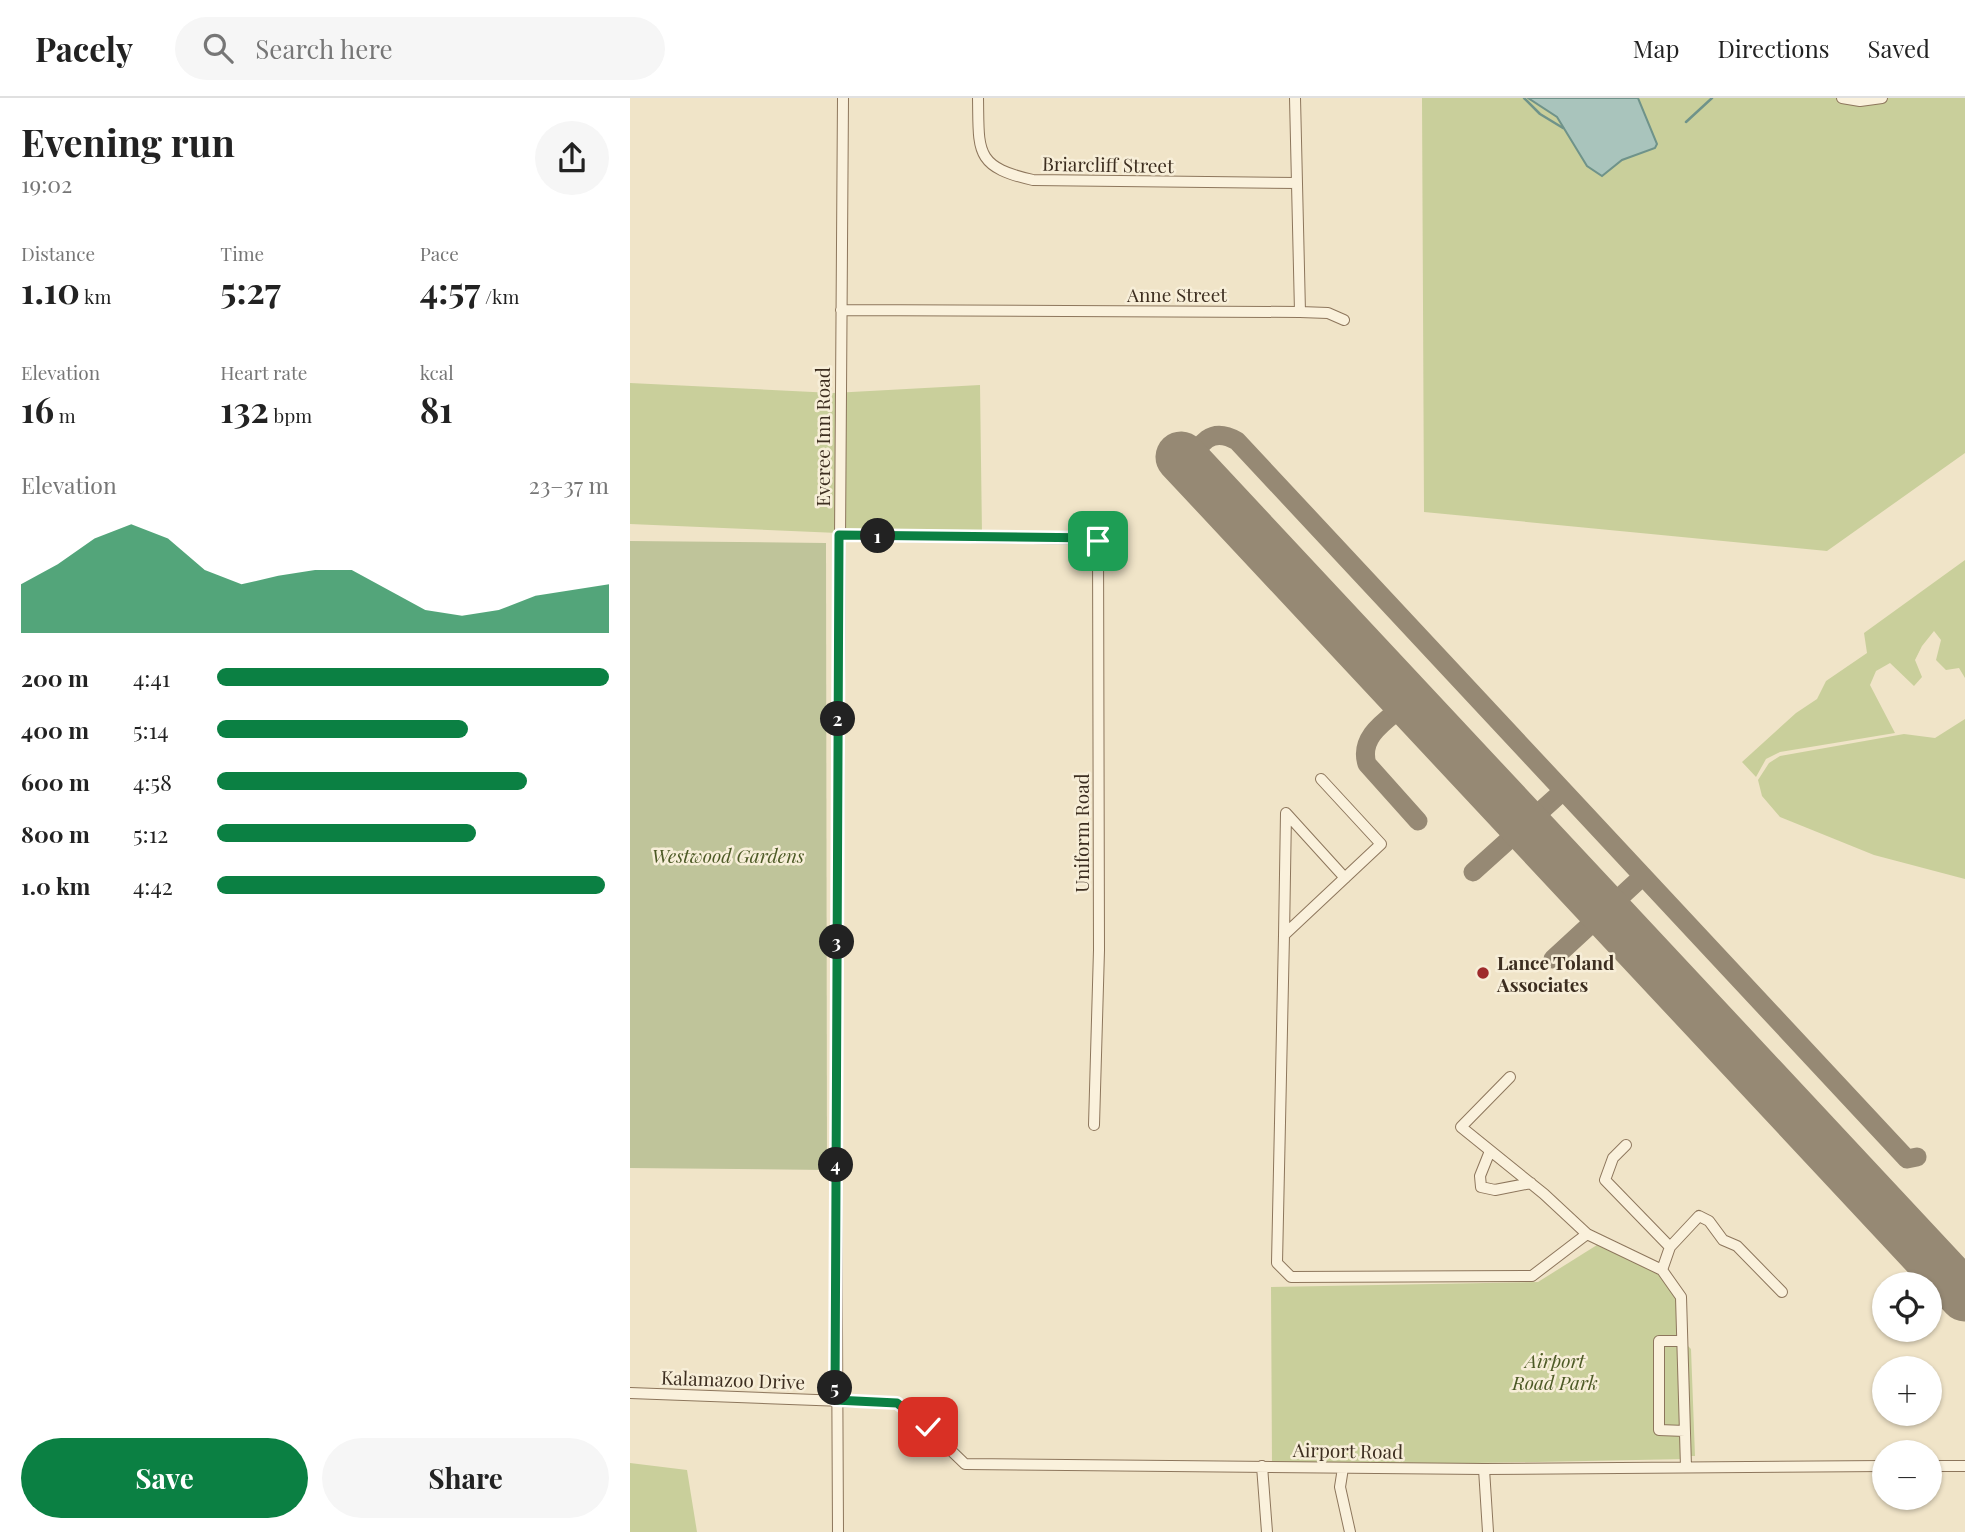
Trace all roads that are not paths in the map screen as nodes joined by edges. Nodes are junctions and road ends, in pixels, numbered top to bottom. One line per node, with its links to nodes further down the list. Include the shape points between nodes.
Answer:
1 (843, 98): 7 (street, Everee Inn Road)
2 (978, 98): 6 (street, Briarcliff Street, via 979,149 991,165 1010,175 1032,180)
3 (1295, 98): 6 (street)
4 (1842, 98): 5 (street)
5 (1882, 98)
6 (1297, 183): 8 (street)
7 (841, 310): 8 (street, Anne Street); 10 (street, Everee Inn Road)
8 (1300, 312): 9 (street, Anne Street, via 1328,313)
9 (1344, 320)
10 (839, 535): 15 (street, Uniform Road, via 1098,538 1099,950); 25 (street, Everee Inn Road)
11 (1321, 779): 12 (street, via 1381,844)
12 (1345, 878): 13 (street); 13 (street, via 1286,813)
13 (1284, 935): 19 (street, via 1277,1263 1291,1277 1532,1276)
14 (1510, 1077): 17 (street, via 1461,1127)
15 (1094, 1125)
16 (1626, 1145): 20 (street, via 1613,1158 1605,1180)
17 (1490, 1151): 18 (street); 18 (street, via 1480,1176 1482,1187 1495,1190)
18 (1531, 1183): 19 (street)
19 (1587, 1234): 21 (street)
20 (1670, 1247): 21 (street); 22 (street, via 1699,1216 1709,1221 1723,1240 1737,1246)
21 (1662, 1270): 23 (street, via 1681,1297)
22 (1782, 1292)
23 (1682, 1340): 26 (street); 26 (street, via 1660,1340 1659,1430)
24 (630, 1393): 25 (street, Kalamazoo Drive)
25 (835, 1400): 27 (street, Airport Road, via 897,1403 965,1464); 34 (street, Everee Inn Road)
26 (1685, 1431): 31 (street)
27 (1262, 1466): 32 (street, Airport Road); 35 (street)
28 (1872, 1466): 31 (street, Airport Road)
29 (1942, 1466): 30 (street)
30 (1965, 1466)
31 (1686, 1467): 33 (street, Airport Road)
32 (1343, 1468): 33 (street, Airport Road); 36 (street, via 1340,1488)
33 (1484, 1469): 37 (street)
34 (838, 1532)
35 (1267, 1532)
36 (1349, 1532)
37 (1488, 1532)

